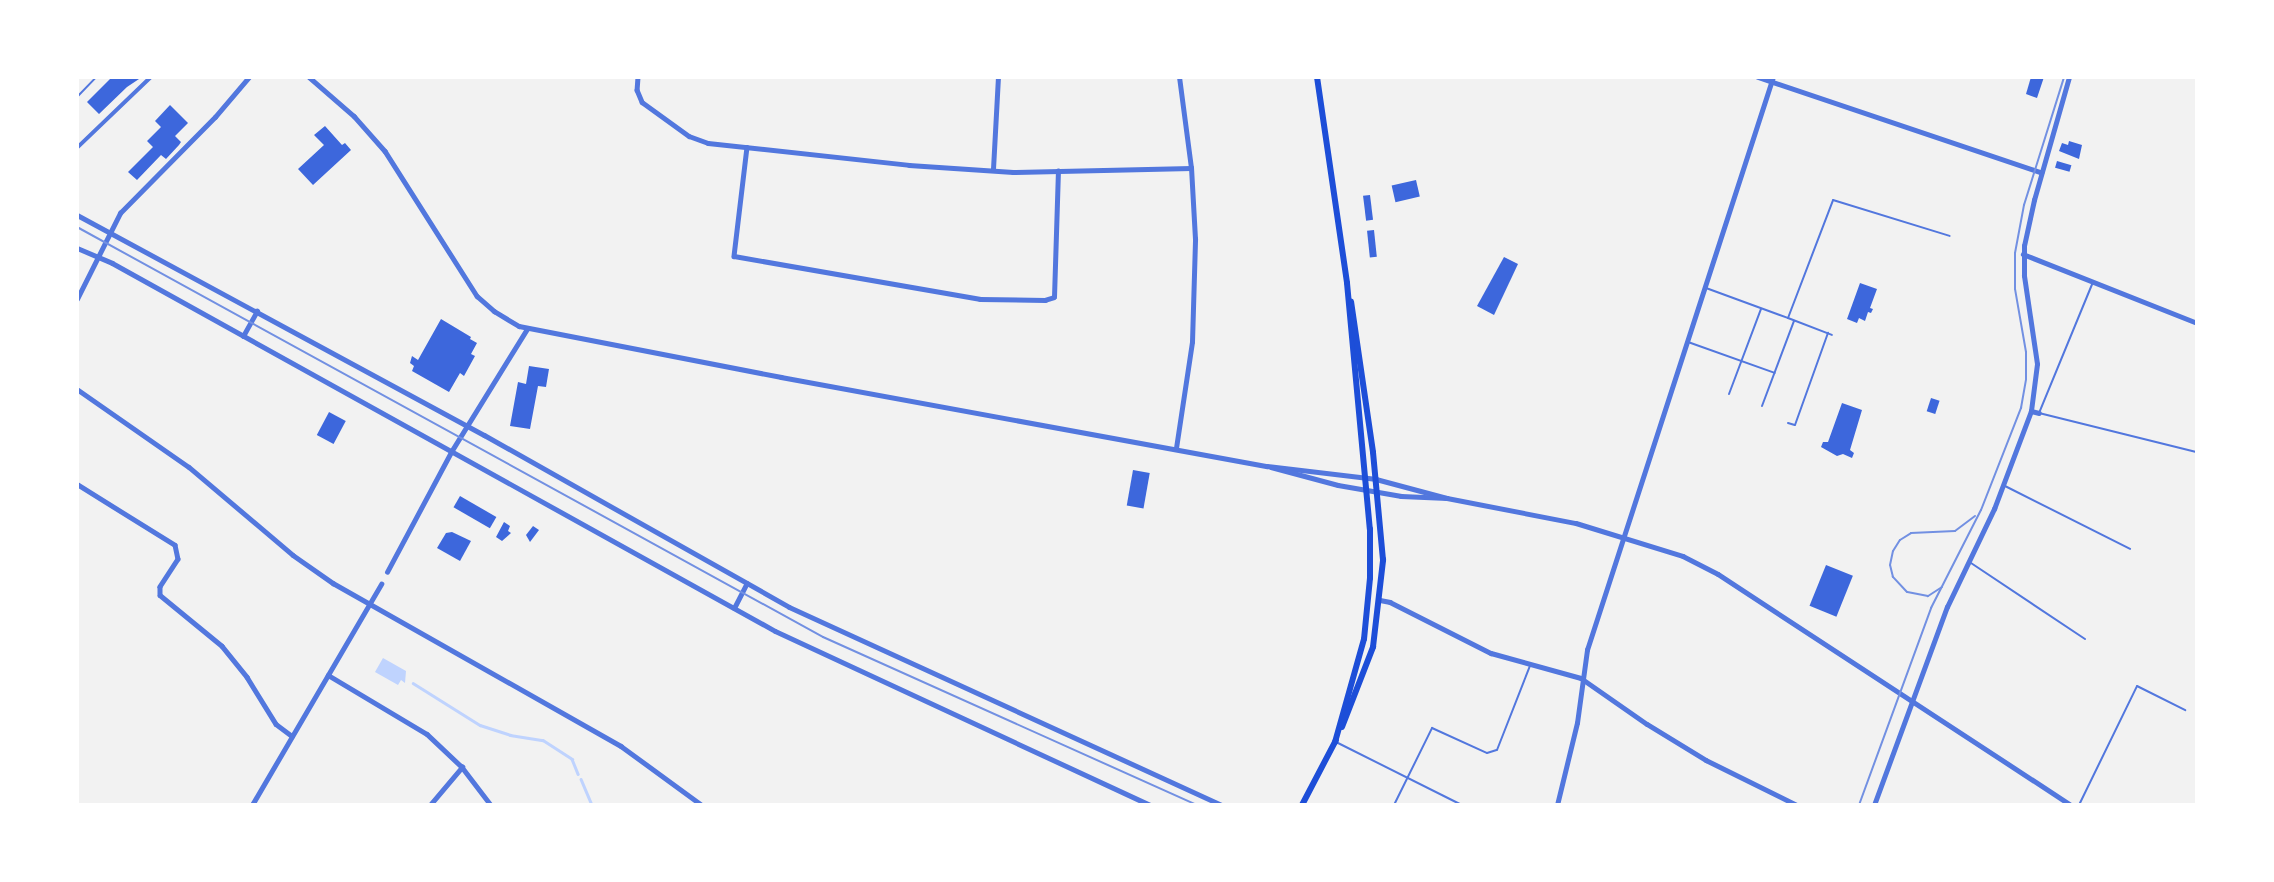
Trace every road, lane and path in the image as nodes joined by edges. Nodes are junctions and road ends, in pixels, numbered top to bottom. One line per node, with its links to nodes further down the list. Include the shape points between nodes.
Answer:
1 (96, 77): 12 (lane)
2 (150, 77): 14 (street)
3 (249, 77): 20 (street, via 120,213)
4 (309, 77): 34 (street, via 384,150 477,296 507,320)
5 (638, 77): 13 (street, via 642,102 689,136)
6 (998, 77): 16 (street)
7 (1179, 77): 15 (street)
8 (1317, 77): 26 (main road)
9 (1758, 77): 11 (street)
10 (2069, 77): 18 (street)
11 (1772, 79): 18 (street); 27 (street)
12 (77, 97)
13 (747, 147): 16 (street); 17 (street, via 734,256 980,299 1052,299 1057,289)
14 (77, 148)
15 (1191, 168): 17 (street); 48 (street, via 1194,318)
16 (993, 169): 17 (street)
17 (1058, 171)
18 (2041, 172): 23 (street)
19 (77, 215): 20 (street)
20 (112, 231): 24 (street); 30 (street)
21 (1950, 236): 31 (lane, via 1833,200)
22 (77, 248): 24 (street)
23 (2023, 254): 25 (street); 44 (street, via 2036,348)
24 (99, 257): 28 (street); 37 (street)
25 (2093, 281): 33 (street); 45 (lane)
26 (1347, 283): 52 (main road); 53 (main road)
27 (1705, 288): 29 (lane); 38 (street)
28 (77, 299)
29 (1761, 308): 31 (lane); 39 (lane)
30 (257, 311): 37 (street); 47 (street)
31 (1788, 318): 32 (lane)
32 (1794, 321): 35 (lane); 40 (lane)
33 (2197, 323)
34 (527, 329): 47 (street); 48 (street)
35 (1828, 333): 36 (lane); 46 (lane, via 1795,425)
36 (1832, 335)
37 (243, 336): 49 (street)
38 (1687, 342): 39 (lane); 59 (street)
39 (1741, 361): 40 (lane); 42 (lane)
40 (1774, 373): 43 (lane)
41 (77, 389): 68 (street, via 189,467 293,555)
42 (1729, 394)
43 (1762, 406)
44 (2031, 411): 45 (street); 55 (street)
45 (2039, 413): 50 (lane)
46 (1788, 423)
47 (467, 427): 49 (street); 64 (street)
48 (1175, 449): 51 (street)
49 (451, 452): 62 (street); 69 (street)
50 (2197, 452)
51 (1267, 466): 52 (street); 56 (street)
52 (1363, 477): 53 (street); 56 (main road)
53 (1376, 479): 57 (main road); 58 (street)
54 (77, 484): 76 (street, via 174,545 178,559 160,587 160,595 222,646 276,724)
55 (2004, 485): 60 (lane); 61 (street)
56 (1364, 489): 57 (street); 77 (main road, via 1370,551 1366,622)
57 (1378, 492): 58 (street); 67 (main road, via 1383,561)
58 (1447, 498): 59 (street)
59 (1625, 536): 73 (street); 74 (street, via 1708,568)
60 (2130, 549)
61 (1970, 563): 66 (lane); 74 (street, via 1947,607)
62 (387, 572)
63 (2005, 580): 66 (lane)
64 (747, 583): 69 (street); 86 (street, via 849,636)
65 (381, 584): 68 (street)
66 (2002, 584): 70 (lane)
67 (1380, 600): 71 (street, via 1491,653); 77 (main road, via 1369,663)
68 (369, 604): 72 (street); 84 (street, via 621,746)
69 (734, 608): 85 (street, via 844,665)
70 (2085, 639)
71 (1530, 666): 73 (street); 79 (lane, via 1497,750 1488,753 1432,728)
72 (328, 674): 76 (street); 78 (street, via 427,734)
73 (1581, 678): 89 (street, via 1577,723); 90 (street, via 1706,760)
74 (1911, 702): 91 (street); 92 (street)
75 (2185, 710): 93 (lane, via 2137,686)
76 (292, 736): 81 (street)
77 (1335, 742): 79 (lane); 87 (main road)
78 (462, 767): 82 (street); 83 (street)
79 (1408, 778): 80 (lane); 88 (lane)
80 (1460, 804)
81 (252, 805)
82 (430, 805)
83 (491, 805)
84 (702, 805)
85 (1150, 805)
86 (1221, 805)
87 (1302, 805)
88 (1394, 805)
89 (1557, 805)
90 (1797, 805)
91 (1874, 805)
92 (2071, 805)
93 (2079, 805)

